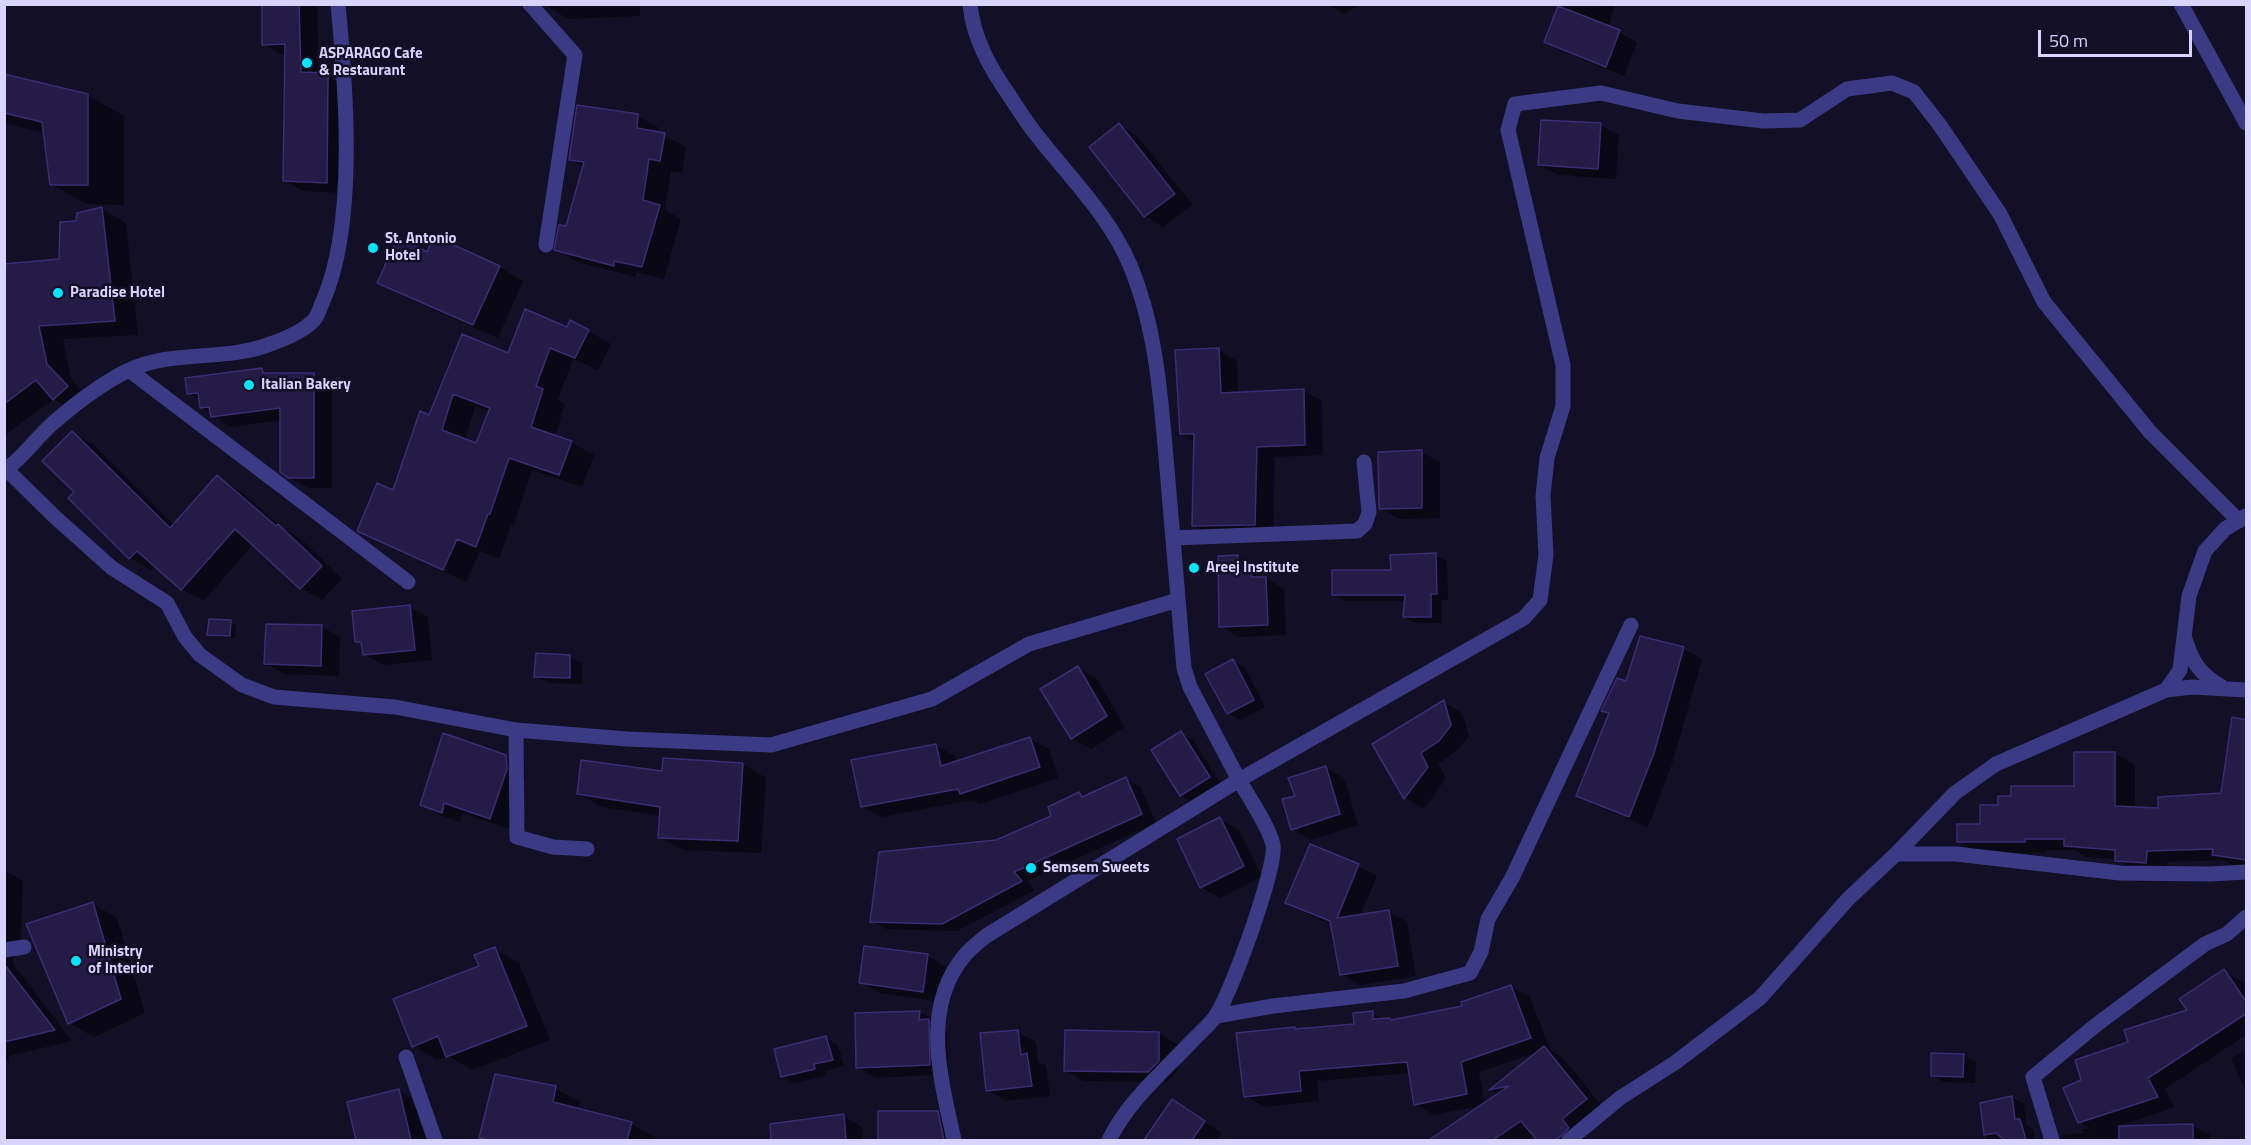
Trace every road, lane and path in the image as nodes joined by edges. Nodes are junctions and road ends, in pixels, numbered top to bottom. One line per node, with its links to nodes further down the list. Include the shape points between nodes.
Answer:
1 (338, 4): 7 (street, via 345,146 343,207 339,248 328,289 314,320 270,345 169,359)
2 (530, 4): 6 (street, via 575,55)
3 (970, 4): 11 (street, via 977,39 992,72 1107,224 1129,263 1152,335)
4 (2181, 4): 5 (street)
5 (2247, 123)
6 (546, 245)
7 (129, 370): 9 (street, via 54,423); 12 (street)
8 (1364, 462): 11 (street, via 1369,512 1365,524 1357,531)
9 (6, 470): 19 (street, via 112,568 167,603 185,637 200,655 242,685 274,697 385,705)
10 (2243, 518): 15 (street, via 2225,529 2205,550 2190,596); 20 (street, via 2150,432 2044,302 2000,214 1914,92 1892,83 1847,89 1800,120 1763,121 1678,111 1601,93 1515,104 1508,129 1563,365 1563,406 1547,458 1543,496 1545,555 1540,600 1524,618)
11 (1173, 538): 13 (street)
12 (408, 582)
13 (1178, 600): 19 (street, via 1029,644 932,699 771,745); 20 (street, via 1184,668 1190,687)
14 (1631, 625): 27 (street, via 1512,878 1488,919 1481,952 1470,973 1404,992)
15 (2184, 637): 16 (street, via 2200,671); 17 (street, via 2180,670)
16 (2223, 688): 17 (street); 18 (street)
17 (2166, 690): 22 (street, via 1996,764 1955,794)
18 (2247, 690)
19 (516, 730): 21 (street, via 517,837 553,847)
20 (1239, 780): 27 (street, via 1270,837 1274,853 1239,965); 30 (street, via 986,936 966,954 944,994 936,1047)
21 (587, 849)
22 (1896, 854): 23 (street, via 1956,854 2120,873); 32 (street, via 1848,899 1760,998 1676,1062 1620,1098)
23 (2247, 872)
24 (2247, 917): 33 (street, via 2096,1025 2033,1077)
25 (24, 947): 26 (street)
26 (4, 950)
27 (1216, 1016): 31 (street, via 1134,1101)
28 (406, 1057): 29 (street)
29 (435, 1140)
30 (954, 1140)
31 (1109, 1140)
32 (1569, 1140)
33 (2052, 1140)

